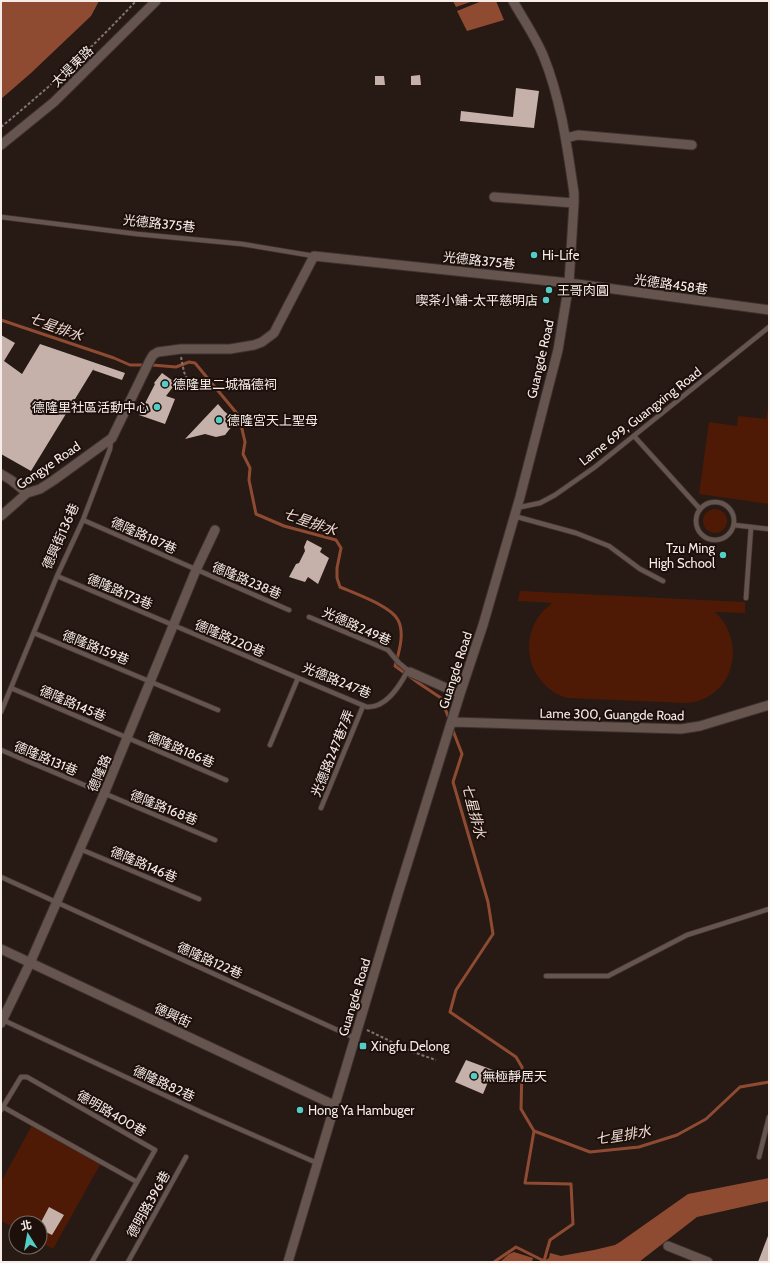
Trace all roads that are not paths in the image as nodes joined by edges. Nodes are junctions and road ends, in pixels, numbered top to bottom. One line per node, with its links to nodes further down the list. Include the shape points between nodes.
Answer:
1 (156, 1): 4 (street, 太堤東路, via 54,102)
2 (513, 1): 3 (street, Guangde Road, via 534,37 547,67)
3 (566, 138): 5 (street, via 578,135); 7 (street, Guangde Road)
4 (1, 145)
5 (692, 145)
6 (494, 197): 7 (street)
7 (574, 203): 10 (street, Guangde Road)
8 (1, 217): 9 (lane, 光德路375巷, via 242,244)
9 (314, 256): 10 (street, 光德路375巷); 14 (street, 德興街136巷, via 274,332 262,342 254,346 230,349 181,349 153,355)
10 (569, 283): 11 (street, 光德路458巷); 18 (street, Guangde Road, via 558,350)
11 (769, 310)
12 (769, 327): 13 (lane, Lame 699, Guangxing Road)
13 (634, 436): 17 (lane); 18 (lane, Lame 699, Guangxing Road, via 555,495)
14 (112, 438): 16 (street, Gongye Road, via 54,480 40,489); 20 (lane, 德興街136巷)
15 (1, 474): 16 (street)
16 (27, 493): 19 (street, Gongye Road)
17 (700, 509): 21 (lane, via 711,502 724,504 732,513); 21 (lane, via 696,521 700,533 710,540 723,539 732,531)
18 (515, 512): 27 (lane, via 609,546 640,570); 38 (street, Guangde Road, via 483,625)
19 (1, 516)
20 (83, 520): 25 (lane, 德隆路187巷); 26 (lane, 德興街136巷)
21 (734, 525): 22 (lane)
22 (751, 527): 23 (lane); 28 (lane)
23 (769, 529)
24 (214, 530): 25 (street, 德隆路)
25 (196, 570): 29 (lane, 德隆路238巷); 31 (street, 德隆路)
26 (57, 576): 31 (lane, 德隆路173巷); 32 (lane, 德興街136巷)
27 (663, 580)
28 (746, 598)
29 (289, 610)
30 (309, 617): 34 (lane, 光德路249巷, via 388,650)
31 (174, 626): 33 (lane, 德隆路220巷); 36 (street, 德隆路)
32 (34, 633): 36 (lane, 德隆路159巷); 37 (lane, 德興街136巷)
33 (278, 670): 35 (lane, 光德路247巷)
34 (409, 672): 38 (street); 40 (lane, 光德路247巷, via 388,700 371,708)
35 (298, 678): 40 (lane, 光德路247巷); 45 (lane)
36 (151, 681): 41 (lane, 德隆路159巷); 44 (street, 德隆路)
37 (11, 688): 42 (lane, 德興街136巷); 44 (lane, 德隆路145巷)
38 (460, 694): 43 (street, Guangde Road)
39 (769, 705): 43 (street, Lame 300, Guangde Road, via 700,726 681,729)
40 (363, 706): 49 (lane, 光德路247巷7弄)
41 (218, 710)
42 (1, 712)
43 (452, 722): 60 (street, Guangde Road)
44 (127, 738): 47 (lane, 德隆路186巷); 48 (street, 德隆路)
45 (270, 745)
46 (1, 750): 48 (lane, 德隆路131巷)
47 (226, 780)
48 (104, 794): 50 (lane, 德隆路168巷); 51 (street, 德隆路)
49 (321, 808)
50 (215, 840)
51 (80, 849): 53 (lane, 德隆路146巷); 54 (street, 德隆路)
52 (1, 876): 54 (lane, 德隆路122巷)
53 (199, 899)
54 (56, 903): 57 (street, 德隆路); 60 (lane, 德隆路122巷)
55 (769, 909): 58 (lane, via 687,935 608,976)
56 (1, 949): 57 (street, 德興街)
57 (30, 963): 59 (street, 德隆路); 61 (street, 德興街)
58 (546, 976)
59 (2, 1021): 66 (lane, 德隆路82巷)
60 (355, 1038): 61 (street, Guangde Road)
61 (334, 1104): 66 (street, Guangde Road)
62 (2, 1109): 67 (lane); 67 (lane, 德明路400巷, via 21,1077 27,1077 155,1150)
63 (769, 1117): 65 (lane)
64 (186, 1157): 70 (lane, 德明路396巷)
65 (759, 1157)
66 (317, 1162): 71 (street, Guangde Road)
67 (137, 1182): 69 (lane, 德明路400巷)
68 (668, 1246): 72 (street)
69 (92, 1262)
70 (128, 1262)
71 (288, 1262)
72 (708, 1262)

